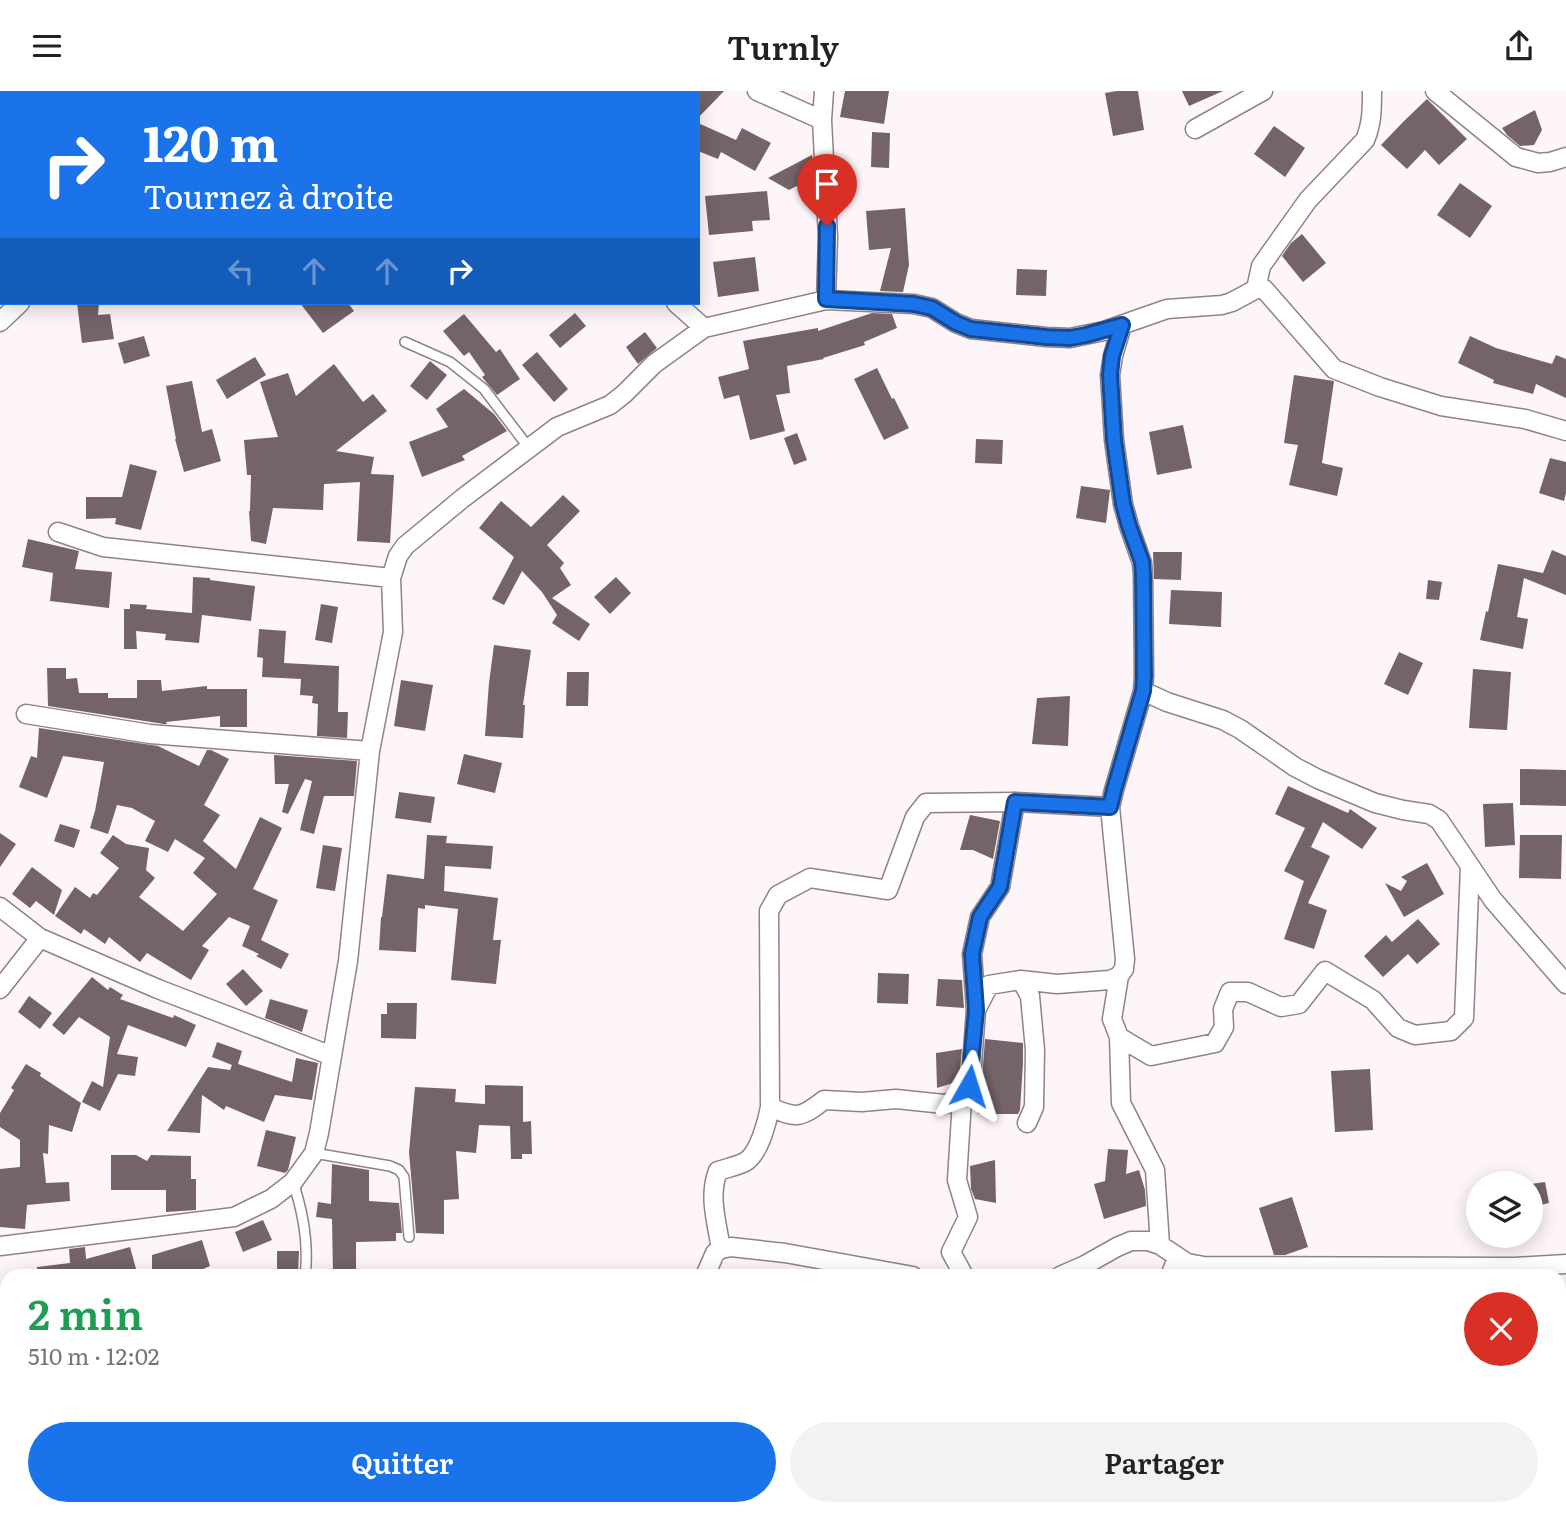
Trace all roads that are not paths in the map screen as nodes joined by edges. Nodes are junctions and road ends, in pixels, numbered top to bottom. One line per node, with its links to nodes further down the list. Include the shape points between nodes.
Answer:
1 (757, 91): 6 (street)
2 (824, 91): 6 (street)
3 (1262, 91): 7 (street)
4 (1372, 91): 9 (street, via 1372,116 1365,140 1308,200 1261,266)
5 (1435, 91): 8 (street, via 1516,157 1538,163)
6 (822, 120): 10 (street)
7 (1195, 129)
8 (1566, 157)
9 (1256, 289): 14 (street, via 1222,305 1167,309); 17 (street, via 1264,289 1334,369 1441,407 1525,419)
10 (826, 299): 14 (street, via 914,304 932,308 971,329 1046,337 1070,338); 15 (street)
11 (18, 305): 13 (street)
12 (678, 305): 15 (street)
13 (0, 322)
14 (1122, 325): 21 (street, via 1110,375 1123,504 1142,562)
15 (704, 328): 18 (street, via 654,364 610,405 557,427)
16 (405, 342): 18 (lane, via 450,362 473,379)
17 (1566, 431)
18 (529, 447): 20 (street, via 405,546)
19 (58, 532): 20 (street, via 103,547)
20 (391, 577): 23 (street, via 393,632)
21 (1143, 691): 25 (street); 26 (street, via 1223,720 1318,779 1375,803 1430,814)
22 (26, 714): 23 (street, via 150,734)
23 (370, 751): 35 (street, via 348,961)
24 (1015, 802): 25 (street); 33 (street, via 1000,887 980,917 972,954); 37 (street, via 926,803 915,817 888,890 810,878 778,895 769,911)
25 (1110, 807): 29 (street, via 1125,960)
26 (1470, 866): 31 (street, via 1493,900); 34 (street, via 1464,1018 1451,1031 1415,1035 1398,1028 1373,1000 1325,971 1299,1004 1281,1007 1248,992 1230,992 1223,1009 1224,1027 1215,1043 1151,1056)
27 (0, 907): 28 (street)
28 (40, 938): 32 (street); 35 (street)
29 (1119, 976): 30 (street, via 1057,984); 34 (street, via 1112,1019)
30 (1021, 980): 33 (street, via 989,985); 38 (street, via 1030,996 1035,1051 1034,1107)
31 (1566, 984)
32 (0, 989)
33 (976, 1010): 36 (street, via 971,1078)
34 (1119, 1037): 42 (street, via 1121,1103 1155,1170)
35 (332, 1056): 39 (street)
36 (962, 1100): 37 (street, via 943,1104 824,1100 807,1114 797,1115); 50 (street, via 957,1180 968,1217 951,1252)
37 (770, 1107): 44 (street, via 752,1156 718,1171 713,1183)
38 (1027, 1123)
39 (314, 1153): 40 (street); 41 (lane, via 399,1170 404,1177)
40 (293, 1182): 43 (street, via 234,1217); 47 (lane, via 301,1206)
41 (409, 1237)
42 (1160, 1245): 45 (street); 51 (street, via 1131,1241)
43 (0, 1246)
44 (721, 1249): 48 (street); 49 (street, via 785,1253)
45 (1177, 1258): 46 (street, via 1204,1266); 52 (street)
46 (1566, 1264)
47 (305, 1269)
48 (708, 1269)
49 (873, 1269)
50 (960, 1269)
51 (1076, 1269)
52 (1173, 1269)

